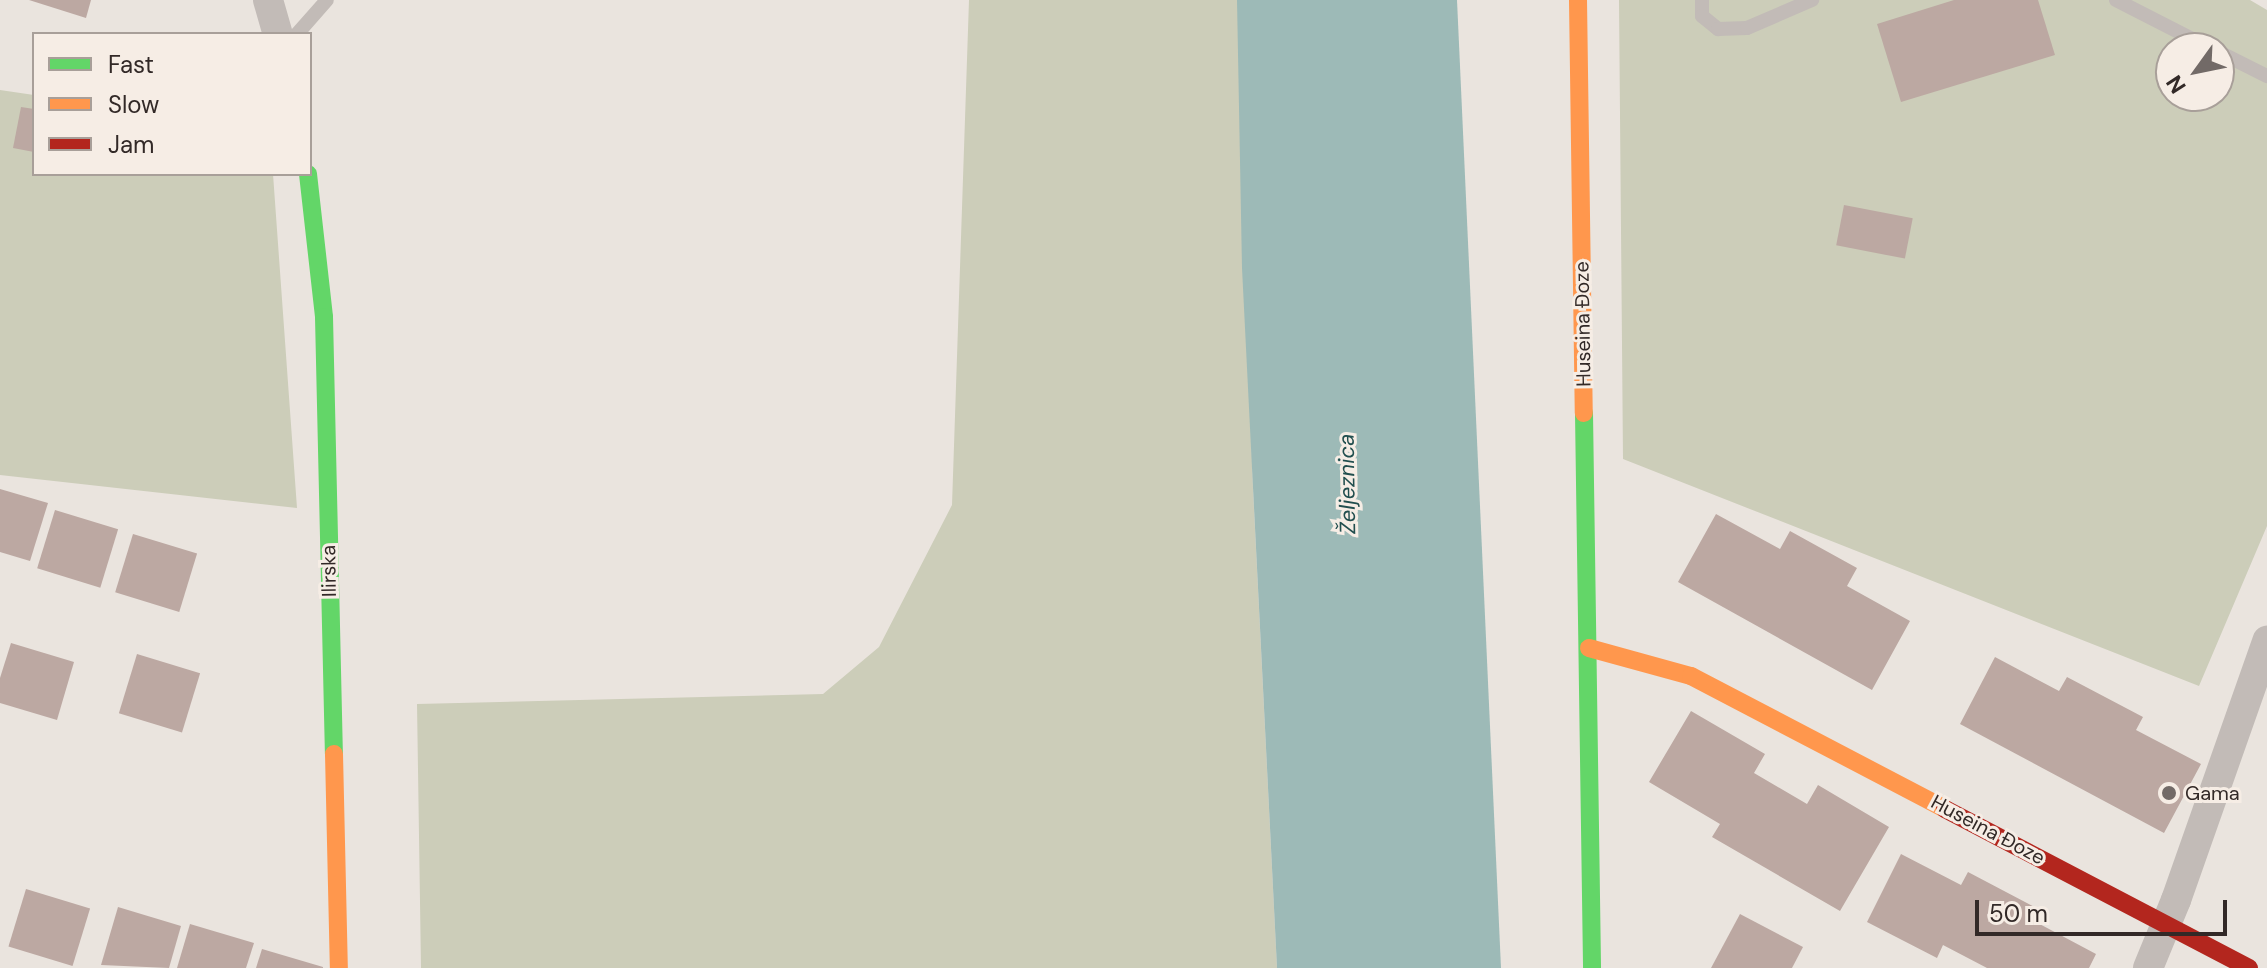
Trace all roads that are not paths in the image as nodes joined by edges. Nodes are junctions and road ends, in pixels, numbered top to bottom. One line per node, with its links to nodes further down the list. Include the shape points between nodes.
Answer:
1 (268, 0): 7 (street)
2 (327, 0): 8 (lane)
3 (1578, 0): 14 (street, Huseina Đoze)
4 (1702, 0): 5 (lane, via 1702,16 1718,29 1747,28)
5 (1812, 0)
6 (2116, 0): 9 (lane)
7 (277, 32)
8 (299, 32)
9 (2179, 32)
10 (2235, 60): 11 (lane)
11 (2267, 76)
12 (308, 176): 16 (street, Ilirska, via 324,317)
13 (2267, 641): 15 (street)
14 (1589, 648): 15 (street, Huseina Đoze, via 1691,676); 17 (street, Huseina Đoze)
15 (2166, 924): 18 (street); 19 (street, Huseina Đoze)
16 (339, 968)
17 (1592, 968)
18 (2148, 968)
19 (2249, 968)

